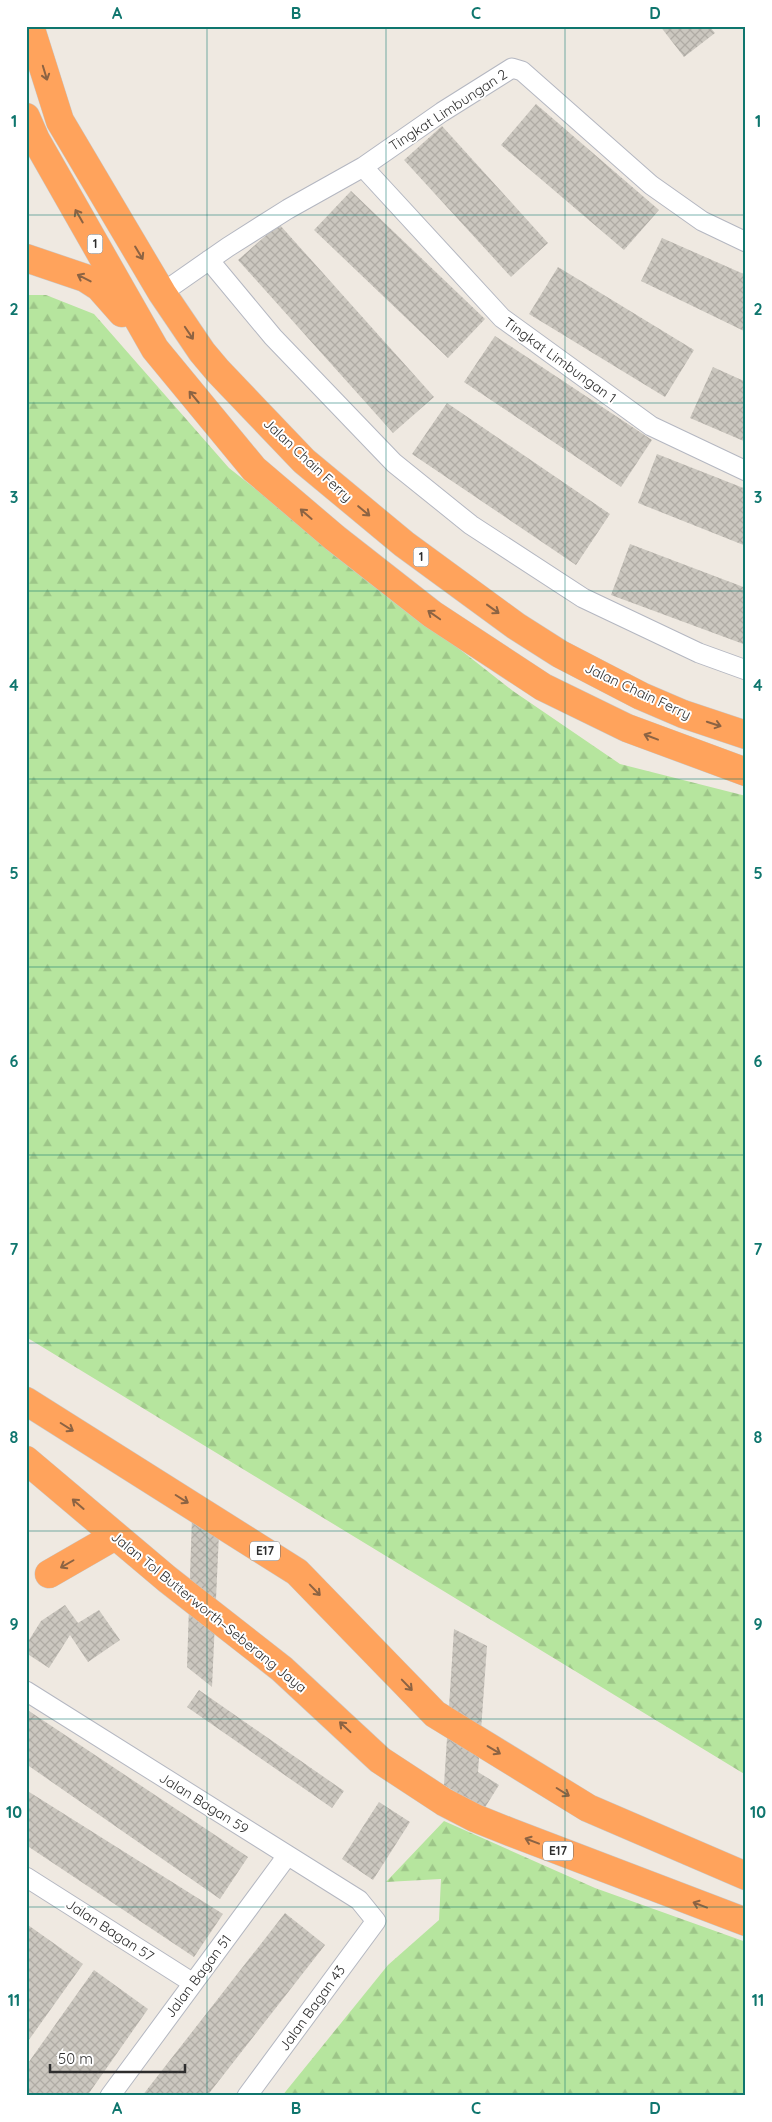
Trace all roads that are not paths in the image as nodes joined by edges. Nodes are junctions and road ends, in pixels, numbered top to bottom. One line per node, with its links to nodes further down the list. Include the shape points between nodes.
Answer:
1 (30, 26): 7 (highway, Jalan Chain Ferry / 1, one-way to 7, via 60,121)
2 (26, 117): 8 (highway, 1, one-way to 2)
3 (363, 167): 4 (street, Tingkat Limbungan 2, via 512,68 522,71 651,186 702,220); 6 (street, Tingkat Limbungan 2, via 288,209); 9 (street, Tingkat Limbungan 1, via 502,318 651,426)
4 (746, 242)
5 (26, 258): 8 (highway, one-way to 5, via 99,287 68,271)
6 (209, 260): 7 (street, Tingkat Limbungan 2); 10 (street, via 273,337 394,463 470,525 584,598 700,653)
7 (162, 293): 11 (highway, Jalan Chain Ferry / 1, one-way to 11, via 202,352 275,432 304,461 404,544 560,654 666,707)
8 (155, 349): 12 (highway, 1, one-way to 8, via 627,728 543,687 432,614 254,469)
9 (746, 470)
10 (746, 670)
11 (746, 735)
12 (746, 772)
13 (26, 1400): 19 (highway, E17, one-way to 19, via 297,1572 435,1714 588,1808)
14 (26, 1460): 15 (highway, Jalan Tol Butterworth–Seberang Jaya / E17, one-way to 14)
15 (115, 1536): 16 (highway, one-way to 16); 22 (highway, Jalan Tol Butterworth–Seberang Jaya / E17, one-way to 15, via 484,1822 444,1802 380,1760 282,1669)
16 (49, 1574)
17 (26, 1691): 18 (street, Jalan Bagan 59)
18 (287, 1856): 21 (street, Jalan Bagan 59, via 359,1900); 23 (street, Jalan Bagan 51)
19 (746, 1876)
20 (26, 1877): 23 (street, Jalan Bagan 57)
21 (376, 1921): 25 (street, Jalan Bagan 43)
22 (746, 1922)
23 (193, 1983): 24 (street, Jalan Bagan 51)
24 (110, 2096)
25 (247, 2096)

